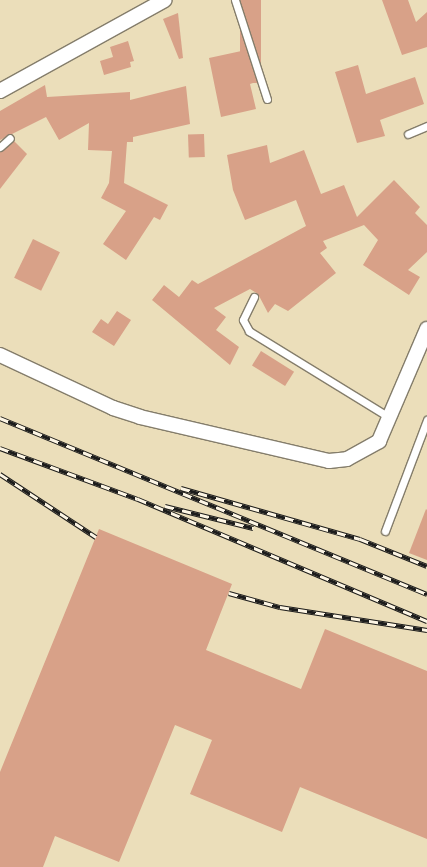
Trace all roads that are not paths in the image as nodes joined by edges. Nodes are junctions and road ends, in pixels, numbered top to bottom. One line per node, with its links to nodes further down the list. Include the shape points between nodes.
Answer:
1 (165, 0): 3 (street)
2 (235, 0): 4 (lane)
3 (0, 91)
4 (267, 98)
5 (427, 126): 6 (lane)
6 (408, 134)
7 (10, 138): 8 (lane)
8 (0, 147)
9 (254, 297): 12 (lane, via 243,320 250,331)
10 (427, 329): 12 (street)
11 (0, 355): 12 (street, via 133,415 329,461 365,452 379,440)
12 (389, 417)
13 (427, 420): 14 (lane)
14 (385, 531)

